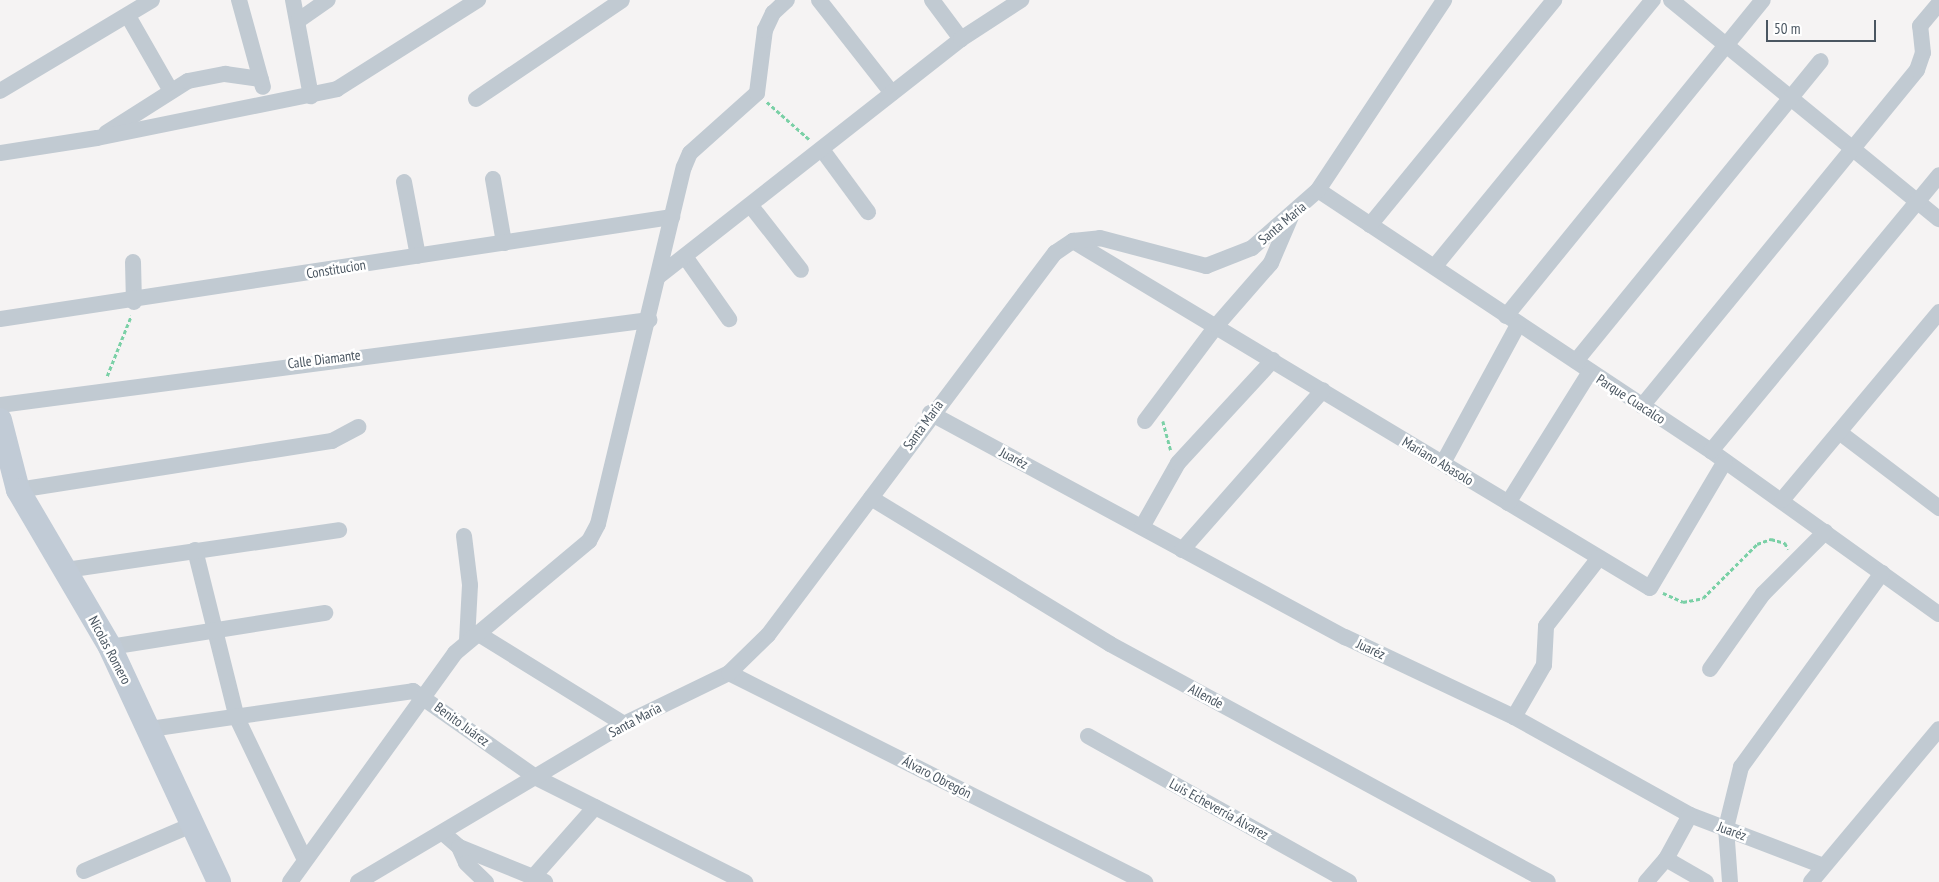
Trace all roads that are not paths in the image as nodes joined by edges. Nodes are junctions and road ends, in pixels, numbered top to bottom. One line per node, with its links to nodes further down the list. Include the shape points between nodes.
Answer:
1 (152, 0): 17 (street)
2 (239, 0): 22 (street)
3 (293, 0): 18 (street)
4 (328, 0): 18 (street)
5 (478, 0): 27 (street, via 356,81)
6 (622, 0): 28 (street)
7 (787, 0): 42 (street, via 773,13 765,30 757,93 690,153)
8 (819, 0): 25 (street)
9 (932, 0): 19 (street)
10 (1021, 0): 19 (street)
11 (1444, 0): 37 (street, Santa Maria)
12 (1554, 0): 44 (street)
13 (1653, 0): 50 (street)
14 (1671, 0): 20 (street)
15 (1763, 0): 20 (street)
16 (1939, 3): 31 (street, via 1920,26 1922,54 1917,70)
17 (128, 16): 23 (street); 24 (street)
18 (299, 20): 27 (street)
19 (962, 39): 25 (street)
20 (1726, 47): 26 (street); 58 (street)
21 (1821, 60): 26 (street)
22 (261, 79): 24 (street, via 209,74); 29 (street)
23 (0, 91)
24 (170, 91): 30 (street)
25 (892, 93): 32 (street)
26 (1790, 95): 31 (street); 61 (street)
27 (311, 96): 29 (street)
28 (476, 99)
29 (268, 102): 30 (street)
30 (98, 138): 33 (street)
31 (1855, 148): 38 (street); 65 (street)
32 (822, 151): 39 (street); 40 (street)
33 (0, 153)
34 (1939, 175): 38 (street)
35 (493, 179): 46 (street)
36 (404, 182): 47 (street)
37 (1318, 190): 41 (street, Santa Maria); 44 (street, Parque Cuacalco)
38 (1919, 202): 43 (street); 71 (street)
39 (751, 206): 48 (street); 51 (street)
40 (868, 212)
41 (1293, 212): 45 (street, Santa Maria, via 1238,256 1206,266 1100,238); 59 (street, via 1271,263)
42 (672, 217): 46 (street, Constitucion); 52 (street)
43 (1939, 218)
44 (1370, 225): 50 (street, Parque Cuacalco)
45 (1073, 240): 59 (street, Mariano Abasolo); 66 (street, Santa Maria, via 1055,253)
46 (504, 243): 47 (street, Constitucion)
47 (418, 256): 53 (street, Constitucion)
48 (686, 258): 52 (street); 56 (street)
49 (133, 262): 53 (street)
50 (1435, 266): 58 (street, Parque Cuacalco)
51 (801, 270)
52 (659, 276): 57 (street)
53 (134, 302): 55 (street, Constitucion)
54 (1939, 312): 70 (street)
55 (0, 319)
56 (729, 319)
57 (650, 320): 64 (street, Calle Diamante); 91 (street, via 598,524 590,541)
58 (1512, 320): 61 (street, Parque Cuacalco); 73 (street)
59 (1217, 325): 60 (street, Mariano Abasolo); 68 (street)
60 (1273, 360): 63 (street, Mariano Abasolo); 79 (street, via 1178,463)
61 (1576, 362): 62 (street, Parque Cuacalco)
62 (1590, 372): 65 (street, Parque Cuacalco); 77 (street)
63 (1323, 390): 73 (street, Mariano Abasolo); 84 (street)
64 (0, 405)
65 (1642, 406): 71 (street, Parque Cuacalco)
66 (930, 413): 75 (street, Santa Maria); 79 (street, Juaréz)
67 (0, 420): 74 (main road, Nicolas Romero)
68 (1145, 421)
69 (358, 427): 74 (street, via 332,441)
70 (1839, 432): 76 (street); 78 (street)
71 (1711, 451): 72 (street, Parque Cuacalco)
72 (1725, 461): 76 (street, Parque Cuacalco); 85 (street, Mariano Abasolo, via 1650,588)
73 (1442, 463): 77 (street, Mariano Abasolo)
74 (18, 490): 86 (main road, Nicolas Romero)
75 (872, 498): 94 (street, Santa Maria, via 768,635); 121 (street, Allende, via 1110,644)
76 (1782, 500): 81 (street, Parque Cuacalco)
77 (1508, 503): 85 (street, Mariano Abasolo)
78 (1939, 508)
79 (1142, 527): 84 (street, Juaréz)
80 (339, 530): 83 (street)
81 (1825, 532): 87 (street, Parque Cuacalco); 93 (street, via 1794,559)
82 (464, 536): 91 (street)
83 (194, 550): 86 (street); 90 (street)
84 (1182, 550): 96 (street, Juaréz, via 1345,637)
85 (1599, 558): 96 (street, via 1546,626 1544,665)
86 (66, 570): 92 (main road, Nicolas Romero)
87 (1882, 573): 89 (street, Parque Cuacalco); 106 (street, via 1754,745 1741,767)
88 (325, 613): 90 (street)
89 (1939, 614)
90 (211, 630): 92 (street); 97 (street)
91 (472, 637): 95 (street); 98 (street)
92 (110, 647): 99 (main road, Nicolas Romero)
93 (1710, 669)
94 (729, 673): 98 (street, Santa Maria); 119 (street, Álvaro Obregón)
95 (423, 695): 97 (street, Benito Juárez, via 405,690); 102 (street, Benito Juárez); 109 (street)
96 (1514, 717): 104 (street, Juaréz)
97 (237, 718): 99 (street, Benito Juárez); 109 (street)
98 (624, 724): 102 (street, Santa Maria)
99 (150, 729): 105 (main road, Nicolas Romero)
100 (1939, 729): 111 (street)
101 (1088, 736): 120 (street, Luis Echeverría Álvarez)
102 (537, 778): 103 (street, Benito Juárez); 107 (street, Santa Maria)
103 (595, 807): 113 (street); 118 (street, Benito Juárez)
104 (1690, 815): 106 (street, Juaréz); 110 (street)
105 (194, 824): 112 (street); 114 (main road, Nicolas Romero)
106 (1726, 828): 111 (street, Juaréz); 124 (street)
107 (443, 833): 108 (street); 116 (street, Santa Maria)
108 (459, 847): 113 (street); 117 (street, via 466,863)
109 (305, 860): 115 (street)
110 (1666, 860): 122 (street); 123 (street)
111 (1821, 865): 125 (street)
112 (84, 871)
113 (539, 879)
114 (217, 881)
115 (290, 882)
116 (358, 882)
117 (486, 882)
118 (745, 882)
119 (1145, 882)
120 (1349, 882)
121 (1548, 882)
122 (1646, 882)
123 (1706, 882)
124 (1730, 882)
125 (1811, 882)

